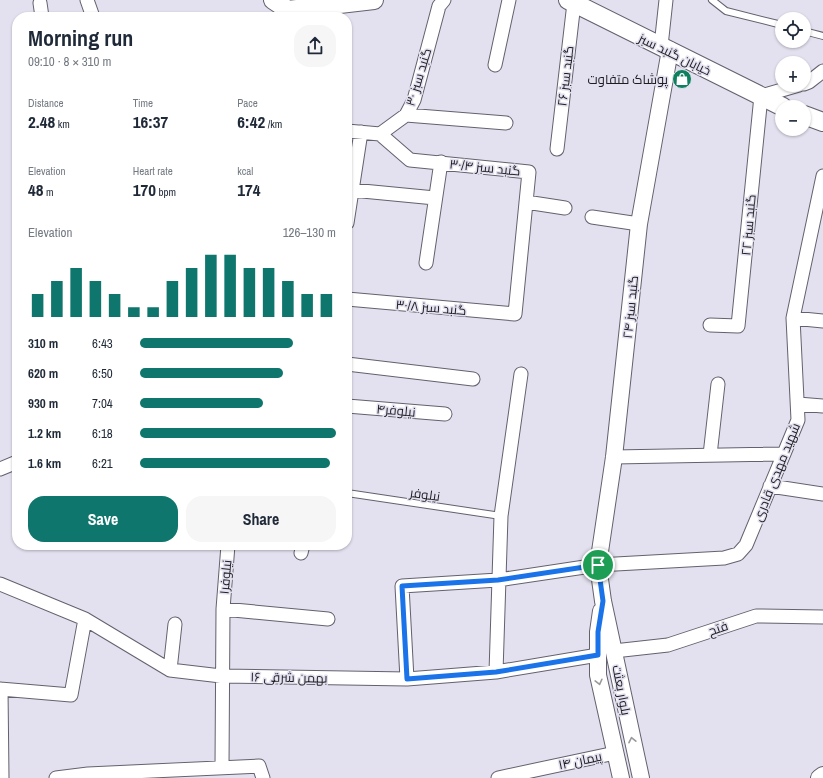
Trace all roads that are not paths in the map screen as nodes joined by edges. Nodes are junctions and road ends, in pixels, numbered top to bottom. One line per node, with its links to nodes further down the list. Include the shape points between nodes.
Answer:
1 (87, 0): 11 (street)
2 (273, 0): 12 (main road)
3 (374, 0): 13 (main road)
4 (444, 0): 24 (street, گنبد سبز ۳۰, via 439,6 414,100)
5 (509, 0): 18 (street)
6 (666, 0): 17 (street)
7 (712, 0): 14 (lane, via 726,11)
8 (571, 1): 17 (main road, خیابان گنبد سبز); 31 (street, گنبد سبز ۲۶)
9 (40, 3): 10 (street)
10 (41, 12)
11 (90, 12)
12 (287, 12)
13 (301, 12)
14 (775, 23)
15 (811, 33): 16 (lane)
16 (823, 36)
17 (665, 48): 22 (main road, خیابان گنبد سبز); 39 (street, گنبد سبز ۲۴)
18 (495, 65)
19 (823, 71): 20 (street)
20 (811, 80)
21 (775, 92): 22 (street)
22 (760, 96): 23 (main road, خیابان گنبد سبز); 45 (street, گنبد سبز ۲۲, via 738,326)
23 (775, 103)
24 (406, 115): 27 (street); 30 (street, گنبد سبز ۳۰)
25 (811, 118): 26 (main road)
26 (823, 122)
27 (506, 123)
28 (352, 131): 29 (street)
29 (361, 132): 30 (street); 34 (street)
30 (380, 134): 32 (street, گنبد سبز ۳۰/۴, via 410,160)
31 (557, 149)
32 (441, 162): 35 (street); 36 (street, گنبد سبز ۳۰/۴, via 529,172)
33 (823, 176): 43 (street, شهید مهدی قادری)
34 (352, 190): 35 (street)
35 (435, 198): 40 (street)
36 (526, 202): 37 (street); 42 (street, گنبد سبز ۳۰/۴)
37 (564, 208)
38 (592, 216): 39 (street)
39 (640, 224): 56 (street, گنبد سبز ۲۴)
40 (426, 263)
41 (352, 299): 42 (street, گنبد سبز ۳۰/۸)
42 (515, 314)
43 (792, 318): 44 (street); 50 (street, شهید مهدی قادری)
44 (823, 321)
45 (710, 325)
46 (352, 365): 48 (street)
47 (521, 374): 62 (street)
48 (473, 379)
49 (718, 384): 55 (street)
50 (798, 404): 52 (street); 54 (street, شهید مهدی قادری, via 798,420)
51 (352, 406): 53 (street, نیلوفر۴)
52 (823, 406)
53 (445, 414)
54 (784, 454): 55 (street); 59 (street, شهید مهدی قادری)
55 (710, 455): 56 (street)
56 (614, 457): 64 (street, گنبد سبز ۲۴)
57 (12, 464): 58 (street)
58 (0, 469)
59 (770, 486): 61 (street); 64 (street, شهید مهدی قادری, via 746,545 738,554 724,558)
60 (352, 494): 62 (lane, نیلوفر)
61 (823, 494)
62 (501, 516): 65 (street)
63 (228, 550): 68 (street, نیلوفر۱)
64 (598, 565): 65 (street, شهید مهدی قادری); 67 (street, بلوار بعثت)
65 (498, 580): 76 (street); 78 (street, شهید مهدی قادری, via 402,586)
66 (0, 584): 71 (street, بهمن شرقی ۱۶)
67 (603, 601): 73 (street, بلوار بعثت); 74 (street, بلوار بعثت, via 598,632)
68 (222, 609): 70 (street); 77 (street, نیلوفر۱)
69 (823, 617): 73 (street, فتح, via 756,616 668,645)
70 (328, 619)
71 (85, 620): 75 (street, بهمن شرقی ۱۶); 79 (street, via 71,695)
72 (175, 624): 75 (street)
73 (614, 651): 89 (street, بلوار بعثت, one-way to 73)
74 (598, 655): 76 (street, بهمن شرقی ۱۶); 80 (street, بلوار بعثت, one-way to 80, via 598,675)
75 (170, 670): 77 (street, بهمن شرقی ۱۶)
76 (496, 672): 78 (street, بهمن شرقی ۱۶)
77 (221, 676): 78 (street, بهمن شرقی ۱۶); 81 (street, نیلوفر۱)
78 (407, 679)
79 (1, 689): 85 (street)
80 (615, 753): 87 (street, پیمان ۱۴); 88 (street, بلوار بعثت)
81 (222, 767): 82 (street); 84 (street)
82 (261, 772)
83 (823, 775): 90 (street)
84 (88, 776): 86 (street)
85 (2, 778)
86 (56, 778)
87 (498, 778)
88 (621, 778)
89 (641, 778)
90 (819, 778)

